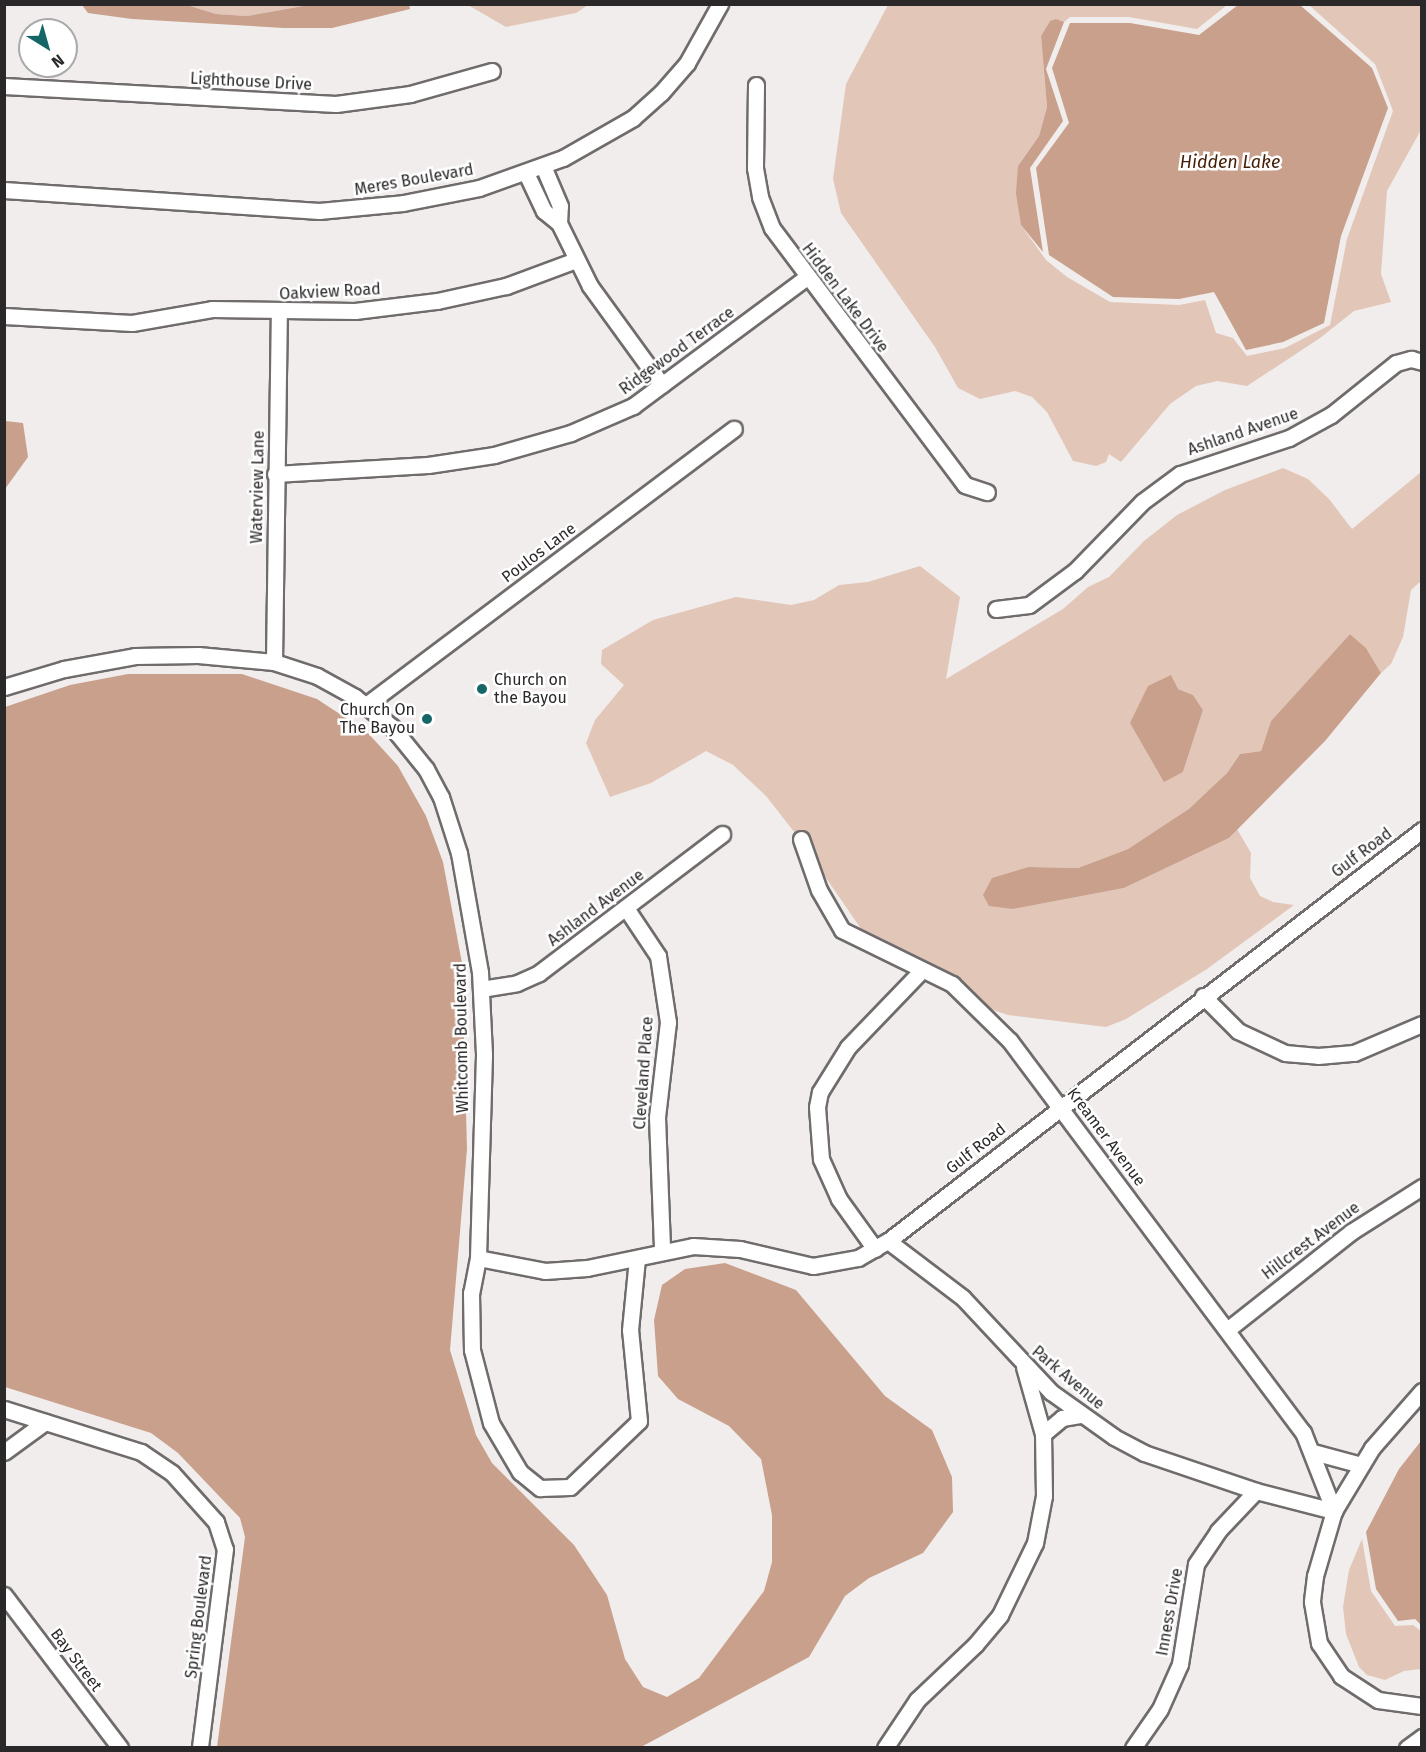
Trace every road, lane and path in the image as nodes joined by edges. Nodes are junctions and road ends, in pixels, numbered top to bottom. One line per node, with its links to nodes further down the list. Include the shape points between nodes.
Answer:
1 (720, 4): 5 (street, Meres Boulevard, via 694,53 661,93 604,138)
2 (492, 71): 4 (street, Lighthouse Drive, via 410,94 336,104)
3 (756, 85): 10 (street, Hidden Lake Drive, via 755,168 760,197 772,228)
4 (4, 86)
5 (543, 166): 6 (street, Meres Boulevard); 8 (street, via 560,206)
6 (526, 173): 7 (street, Meres Boulevard, via 436,198 320,211); 8 (street, via 543,211)
7 (4, 190)
8 (559, 223): 9 (street)
9 (576, 260): 11 (street, Oakview Road, via 514,284 437,301 337,313); 14 (street, via 596,295)
10 (807, 277): 14 (street, Ridgewood Terrace); 17 (street, Hidden Lake Drive, via 965,485)
11 (279, 313): 12 (street, Oakview Road, via 212,309 138,323); 16 (street, Waterview Lane)
12 (4, 316)
13 (1422, 362): 18 (street, Ashland Avenue, via 1412,359 1396,363 1330,415 1289,438 1179,474 1142,502 1075,571 1029,605)
14 (662, 385): 16 (street, Ridgewood Terrace, via 620,414 494,455 358,472)
15 (734, 429): 21 (street, Poulos Lane)
16 (275, 474): 19 (street, Waterview Lane)
17 (987, 492)
18 (996, 609)
19 (274, 662): 20 (street, Whitcomb Boulevard, via 188,654 135,656 64,669); 21 (street, Whitcomb Boulevard, via 330,682)
20 (4, 687)
21 (366, 705): 27 (street, Whitcomb Boulevard, via 412,750 441,797 465,880)
22 (1422, 830): 28 (street, Gulf Road)
23 (722, 834): 25 (street, Ashland Avenue)
24 (801, 839): 26 (street, Kreamer Avenue, via 819,890 842,930)
25 (626, 908): 27 (street, Ashland Avenue, via 535,976); 33 (street, Cleveland Place, via 658,956 668,1022 657,1117)
26 (922, 970): 30 (street, Kreamer Avenue, via 952,984 977,1005); 32 (street, Park Avenue, via 848,1047 820,1092 817,1107 821,1159 839,1199)
27 (481, 989): 34 (street, Whitcomb Boulevard, via 484,1055)
28 (1203, 996): 29 (street, via 1238,1031 1285,1053 1354,1053); 30 (street, Gulf Road)
29 (1422, 1024)
30 (1060, 1106): 32 (street, Gulf Road); 36 (street, Kreamer Avenue)
31 (1422, 1187): 36 (street, Hillcrest Avenue, via 1351,1232)
32 (882, 1245): 33 (street, Gulf Road, via 827,1267 796,1264 727,1247); 37 (street, Park Avenue, via 963,1298)
33 (662, 1250): 35 (street, Gulf Road)
34 (478, 1258): 35 (street, Gulf Road, via 545,1271); 35 (street, Whitcomb Boulevard, via 471,1293 472,1350 491,1423 520,1472 540,1488 566,1489 639,1421 630,1330)
35 (637, 1258)
36 (1227, 1330): 44 (street, Kreamer Avenue, via 1303,1432)
37 (1024, 1367): 40 (street, Park Avenue); 42 (street)
38 (1422, 1391): 45 (street)
39 (4, 1409): 41 (street, Spring Boulevard)
40 (1080, 1415): 42 (street, via 1062,1418); 46 (street, Park Avenue, via 1144,1453)
41 (45, 1422): 43 (street); 53 (street, Spring Boulevard, via 153,1459 172,1473 222,1533 225,1549)
42 (1043, 1434): 51 (street, via 1041,1519 1022,1575 990,1628 917,1700)
43 (4, 1452)
44 (1313, 1452): 45 (street); 47 (street, Kreamer Avenue)
45 (1361, 1465): 47 (street)
46 (1256, 1491): 47 (street, Park Avenue); 54 (street, Inness Drive, via 1218,1531 1196,1564 1180,1665 1160,1709)
47 (1334, 1511): 49 (street, via 1312,1592 1319,1643 1335,1669 1357,1688 1391,1704)
48 (4, 1595): 52 (street, Bay Street)
49 (1422, 1706)
50 (1422, 1737): 55 (street)
51 (891, 1744)
52 (120, 1748)
53 (201, 1748)
54 (1133, 1748)
55 (1407, 1748)

